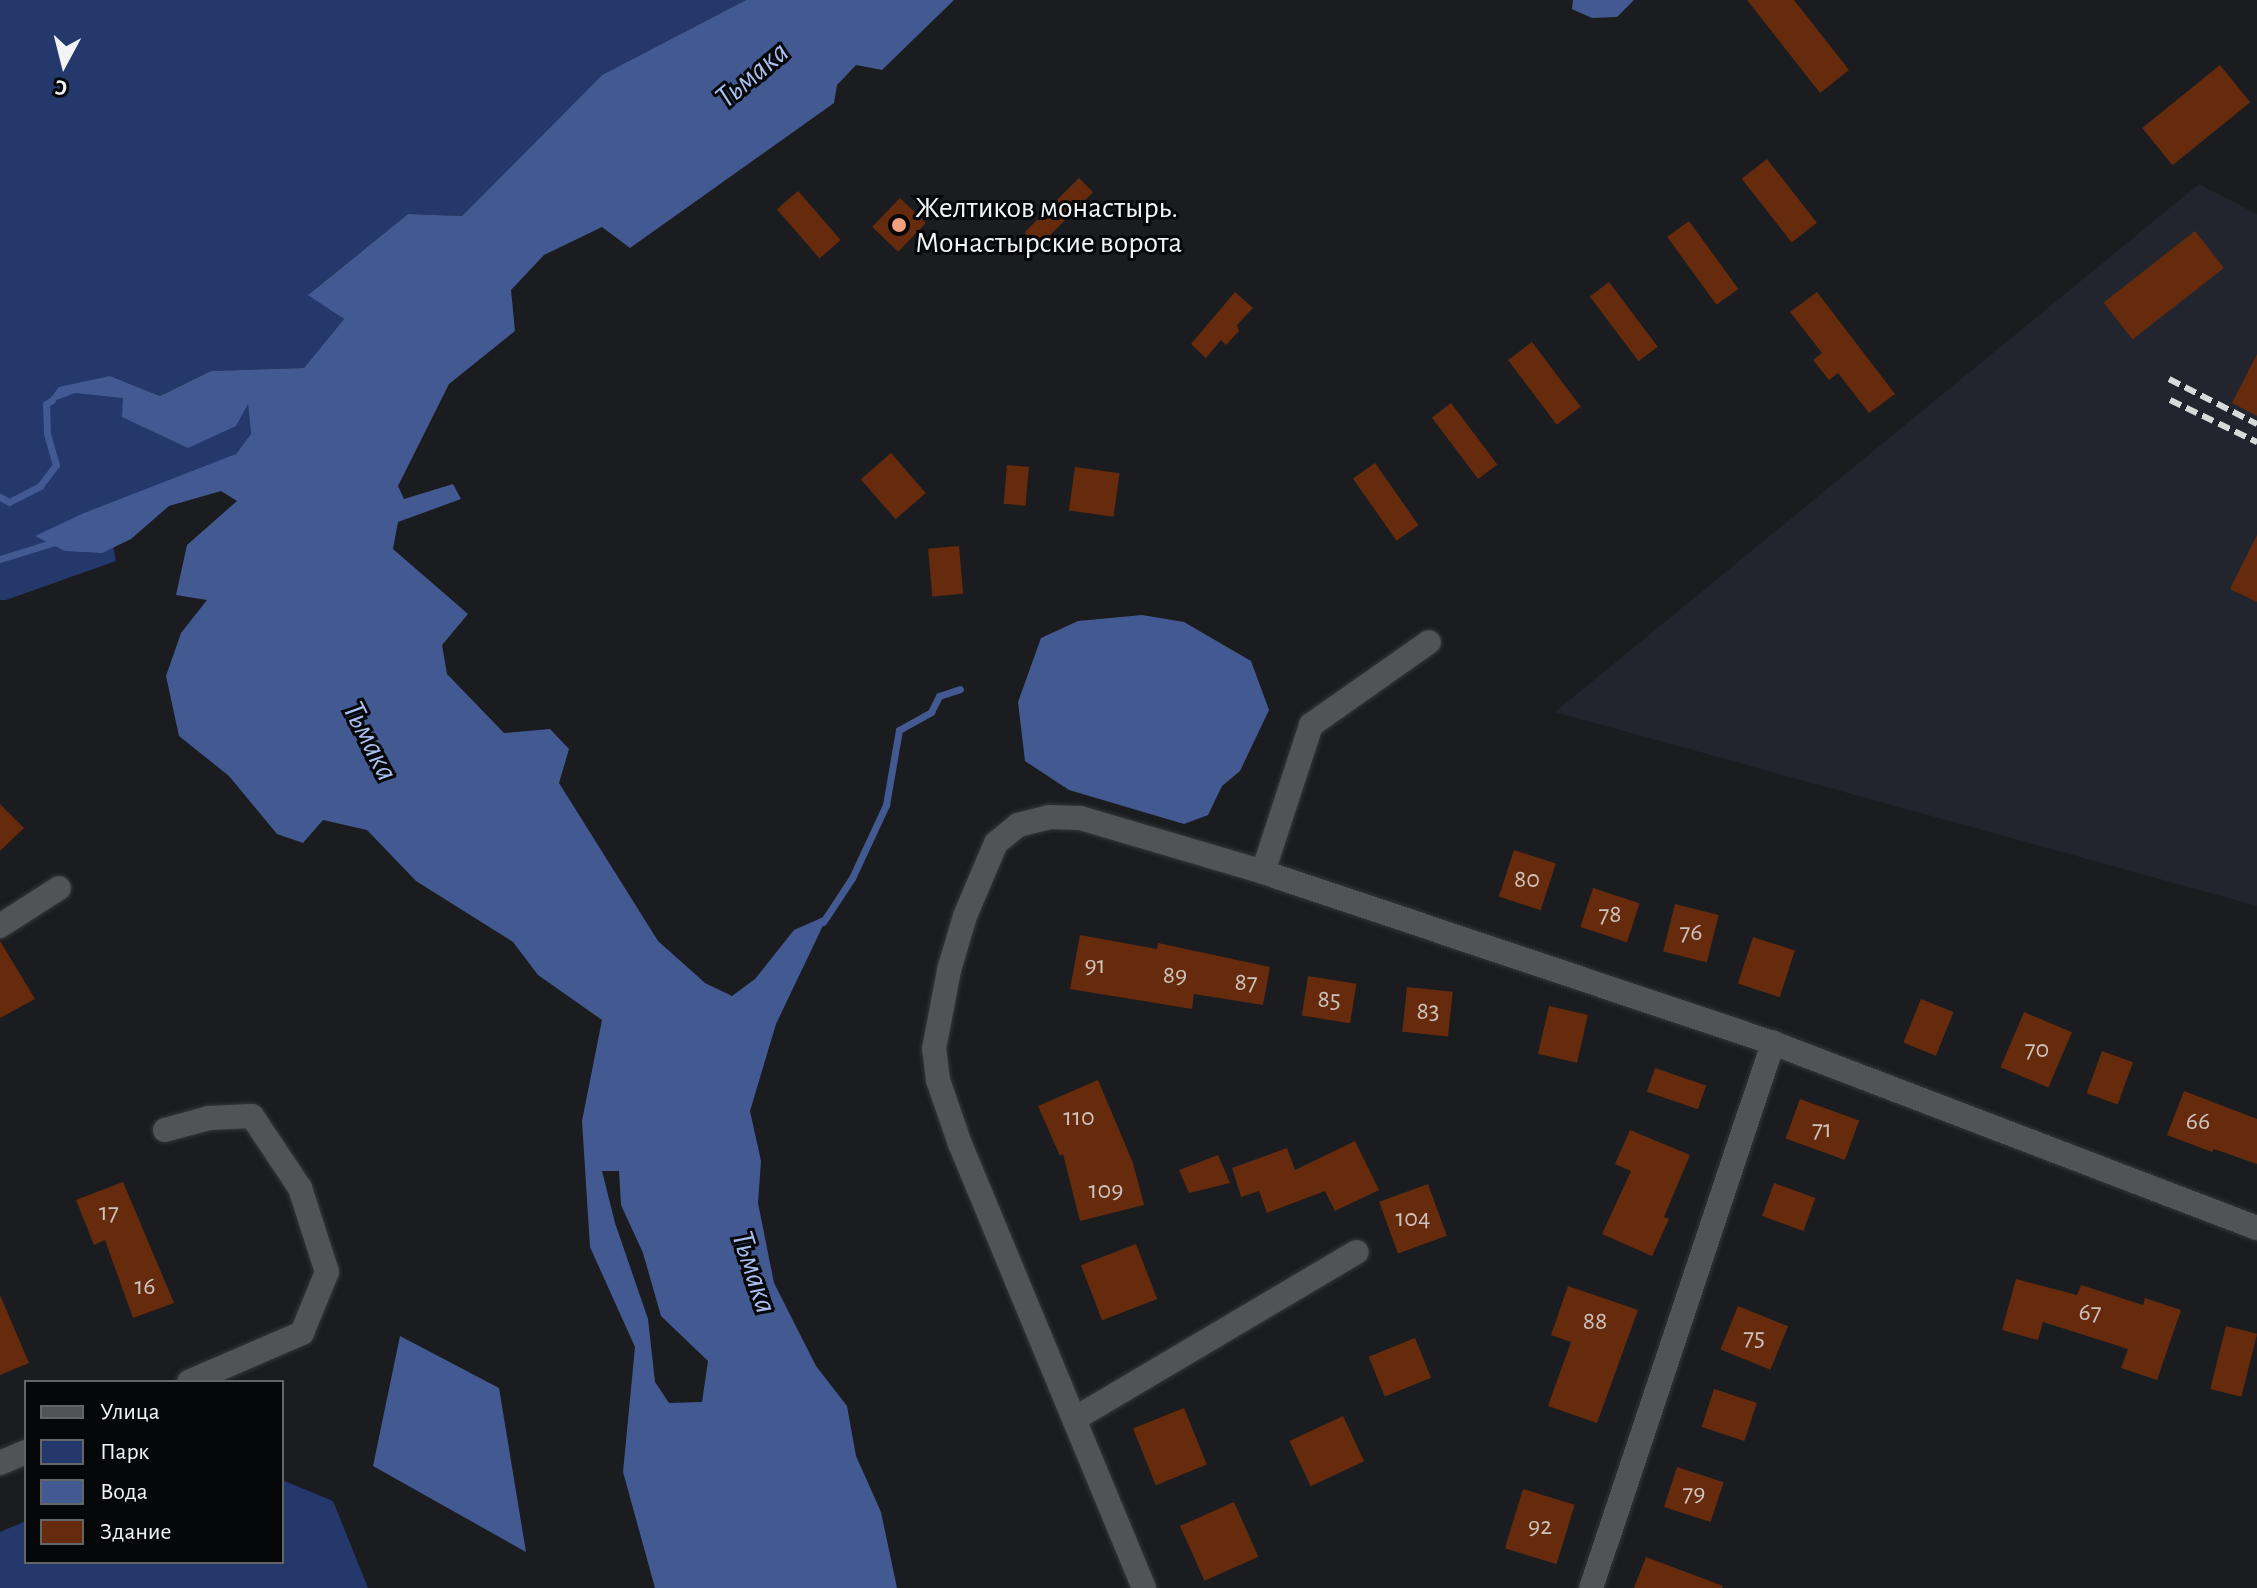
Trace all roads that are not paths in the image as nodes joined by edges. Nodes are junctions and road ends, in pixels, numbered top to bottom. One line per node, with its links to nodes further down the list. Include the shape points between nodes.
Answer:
1 (1429, 642): 2 (street, via 1311,725)
2 (1263, 872): 5 (street); 10 (street, via 1080,818 1049,817 1018,825 996,843 965,916 934,1049 938,1080)
3 (59, 888): 4 (street)
4 (0, 926)
5 (1773, 1043): 7 (street); 14 (street)
6 (165, 1130): 9 (street, via 209,1118 252,1116 300,1188 327,1272 302,1333)
7 (2257, 1228)
8 (1357, 1252): 10 (street)
9 (194, 1380)
10 (1076, 1418): 13 (street)
11 (24, 1453): 12 (street)
12 (0, 1463)
13 (1144, 1588)
14 (1591, 1588)

